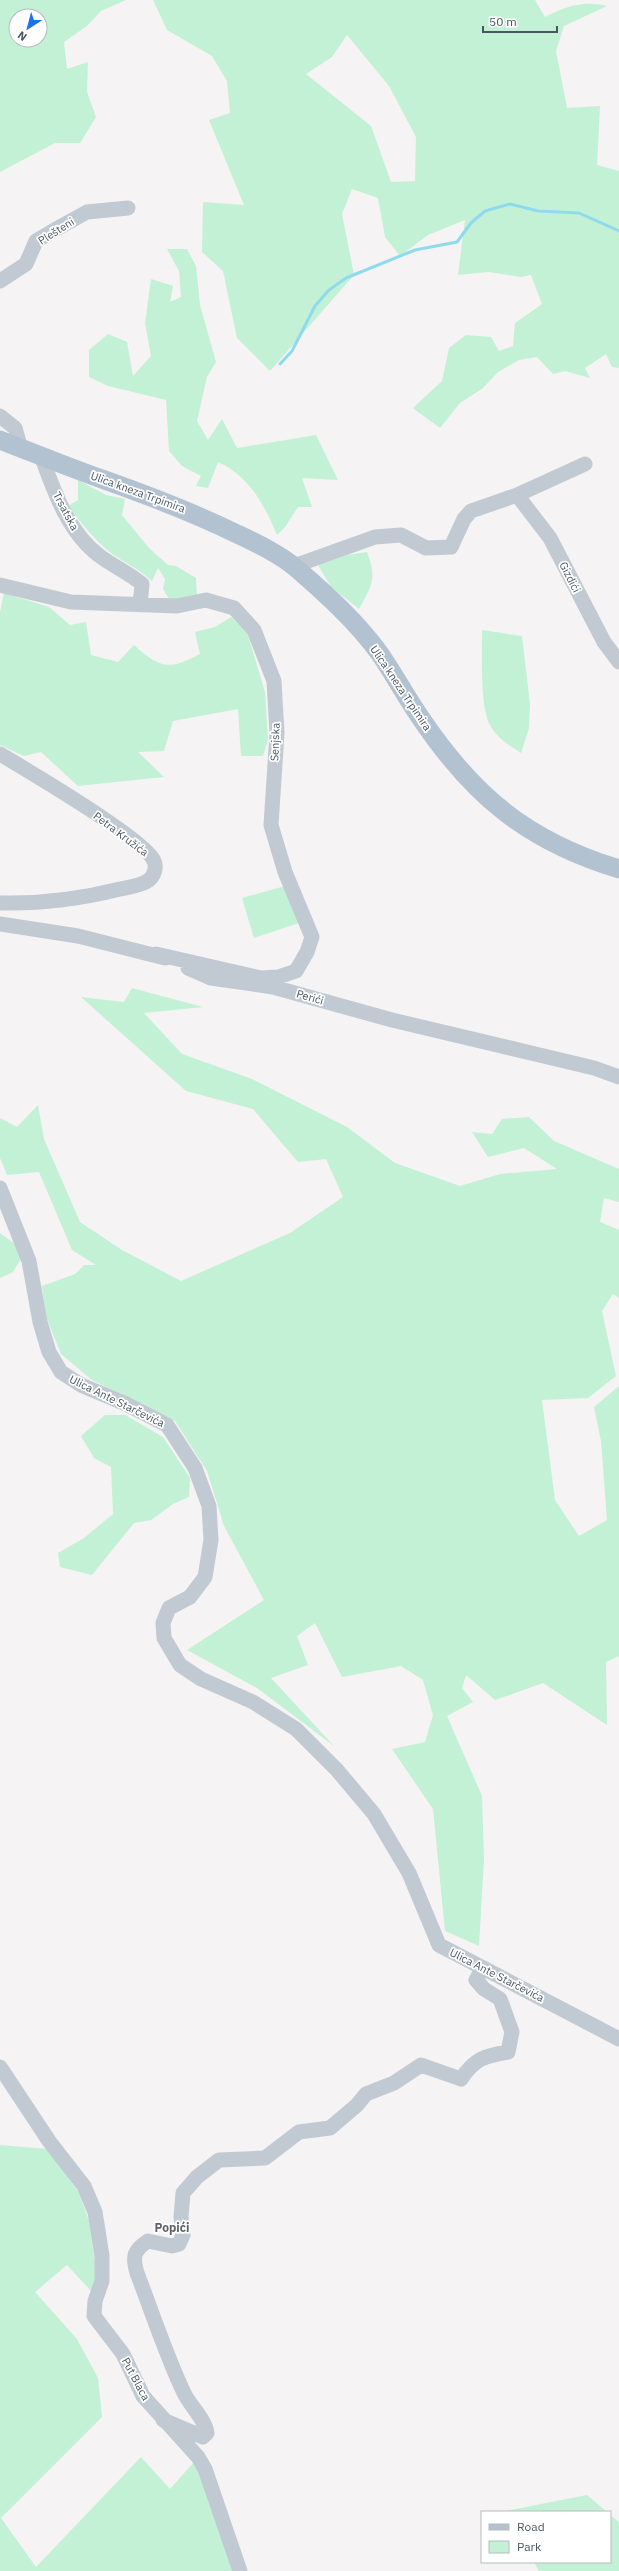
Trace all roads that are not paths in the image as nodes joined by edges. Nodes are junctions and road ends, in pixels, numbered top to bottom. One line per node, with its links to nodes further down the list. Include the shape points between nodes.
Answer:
1 (128, 208): 2 (street, Plešteni, via 87,212 36,241 26,264)
2 (0, 280)
3 (0, 416): 5 (street, via 15,428)
4 (0, 440): 5 (main road, Ulica kneza Trpimira)
5 (21, 449): 6 (main road, Ulica kneza Trpimira)
6 (42, 458): 9 (main road, Ulica kneza Trpimira, via 186,509 265,547); 11 (street, Trsatska, via 67,519 84,542 142,584)
7 (585, 464): 8 (street)
8 (516, 495): 9 (street, via 471,511 464,519 451,547 426,548 401,534 375,537); 12 (street, Gizdići, via 550,538 604,642)
9 (294, 566): 14 (main road, Ulica kneza Trpimira, via 339,606 380,653 419,717 474,786 496,807 554,845 588,860)
10 (0, 585): 11 (street, Senjska, via 71,602)
11 (140, 605): 17 (street, Senjska, via 177,606 206,600 234,608 254,630 274,680 277,733 271,825 285,872 312,938 296,972 278,977 261,978)
12 (619, 662)
13 (0, 754): 15 (street, Petra Kružića, via 81,804 145,850 154,861 155,871 150,880 140,885 88,897)
14 (619, 869)
15 (0, 903)
16 (0, 924): 17 (street, Perići, via 78,936)
17 (156, 954): 18 (street, Perići, via 211,978 273,987 392,1020 594,1068)
18 (619, 1077)
19 (0, 1188): 20 (street, Ulica Ante Starčevića, via 29,1261 40,1322 49,1352 61,1372 81,1385 167,1425 195,1468 209,1506 211,1540 205,1577 190,1597 169,1608 163,1623 167,1644 180,1665 201,1679 253,1702 296,1730 337,1770 374,1814 409,1873 439,1945)
20 (482, 1968): 21 (street, Ulica Ante Starčevića); 23 (street, via 476,1980 484,1989 500,1999 512,2032 508,2052 489,2055 471,2064 461,2079 421,2065 394,2083 366,2094 330,2128 299,2132 266,2158 219,2160 197,2177 183,2193 183,2235 179,2244 172,2246 148,2241 137,2248 132,2259 136,2272 184,2394 198,2417 206,2424 207,2432 203,2437)
21 (619, 2039)
22 (0, 2067): 23 (street, Put Blaca, via 49,2141 84,2186 94,2212 102,2256 102,2281 95,2301 94,2316 123,2354 143,2396)
23 (163, 2420): 24 (street, Put Blaca, via 198,2457 205,2469)
24 (240, 2571)

